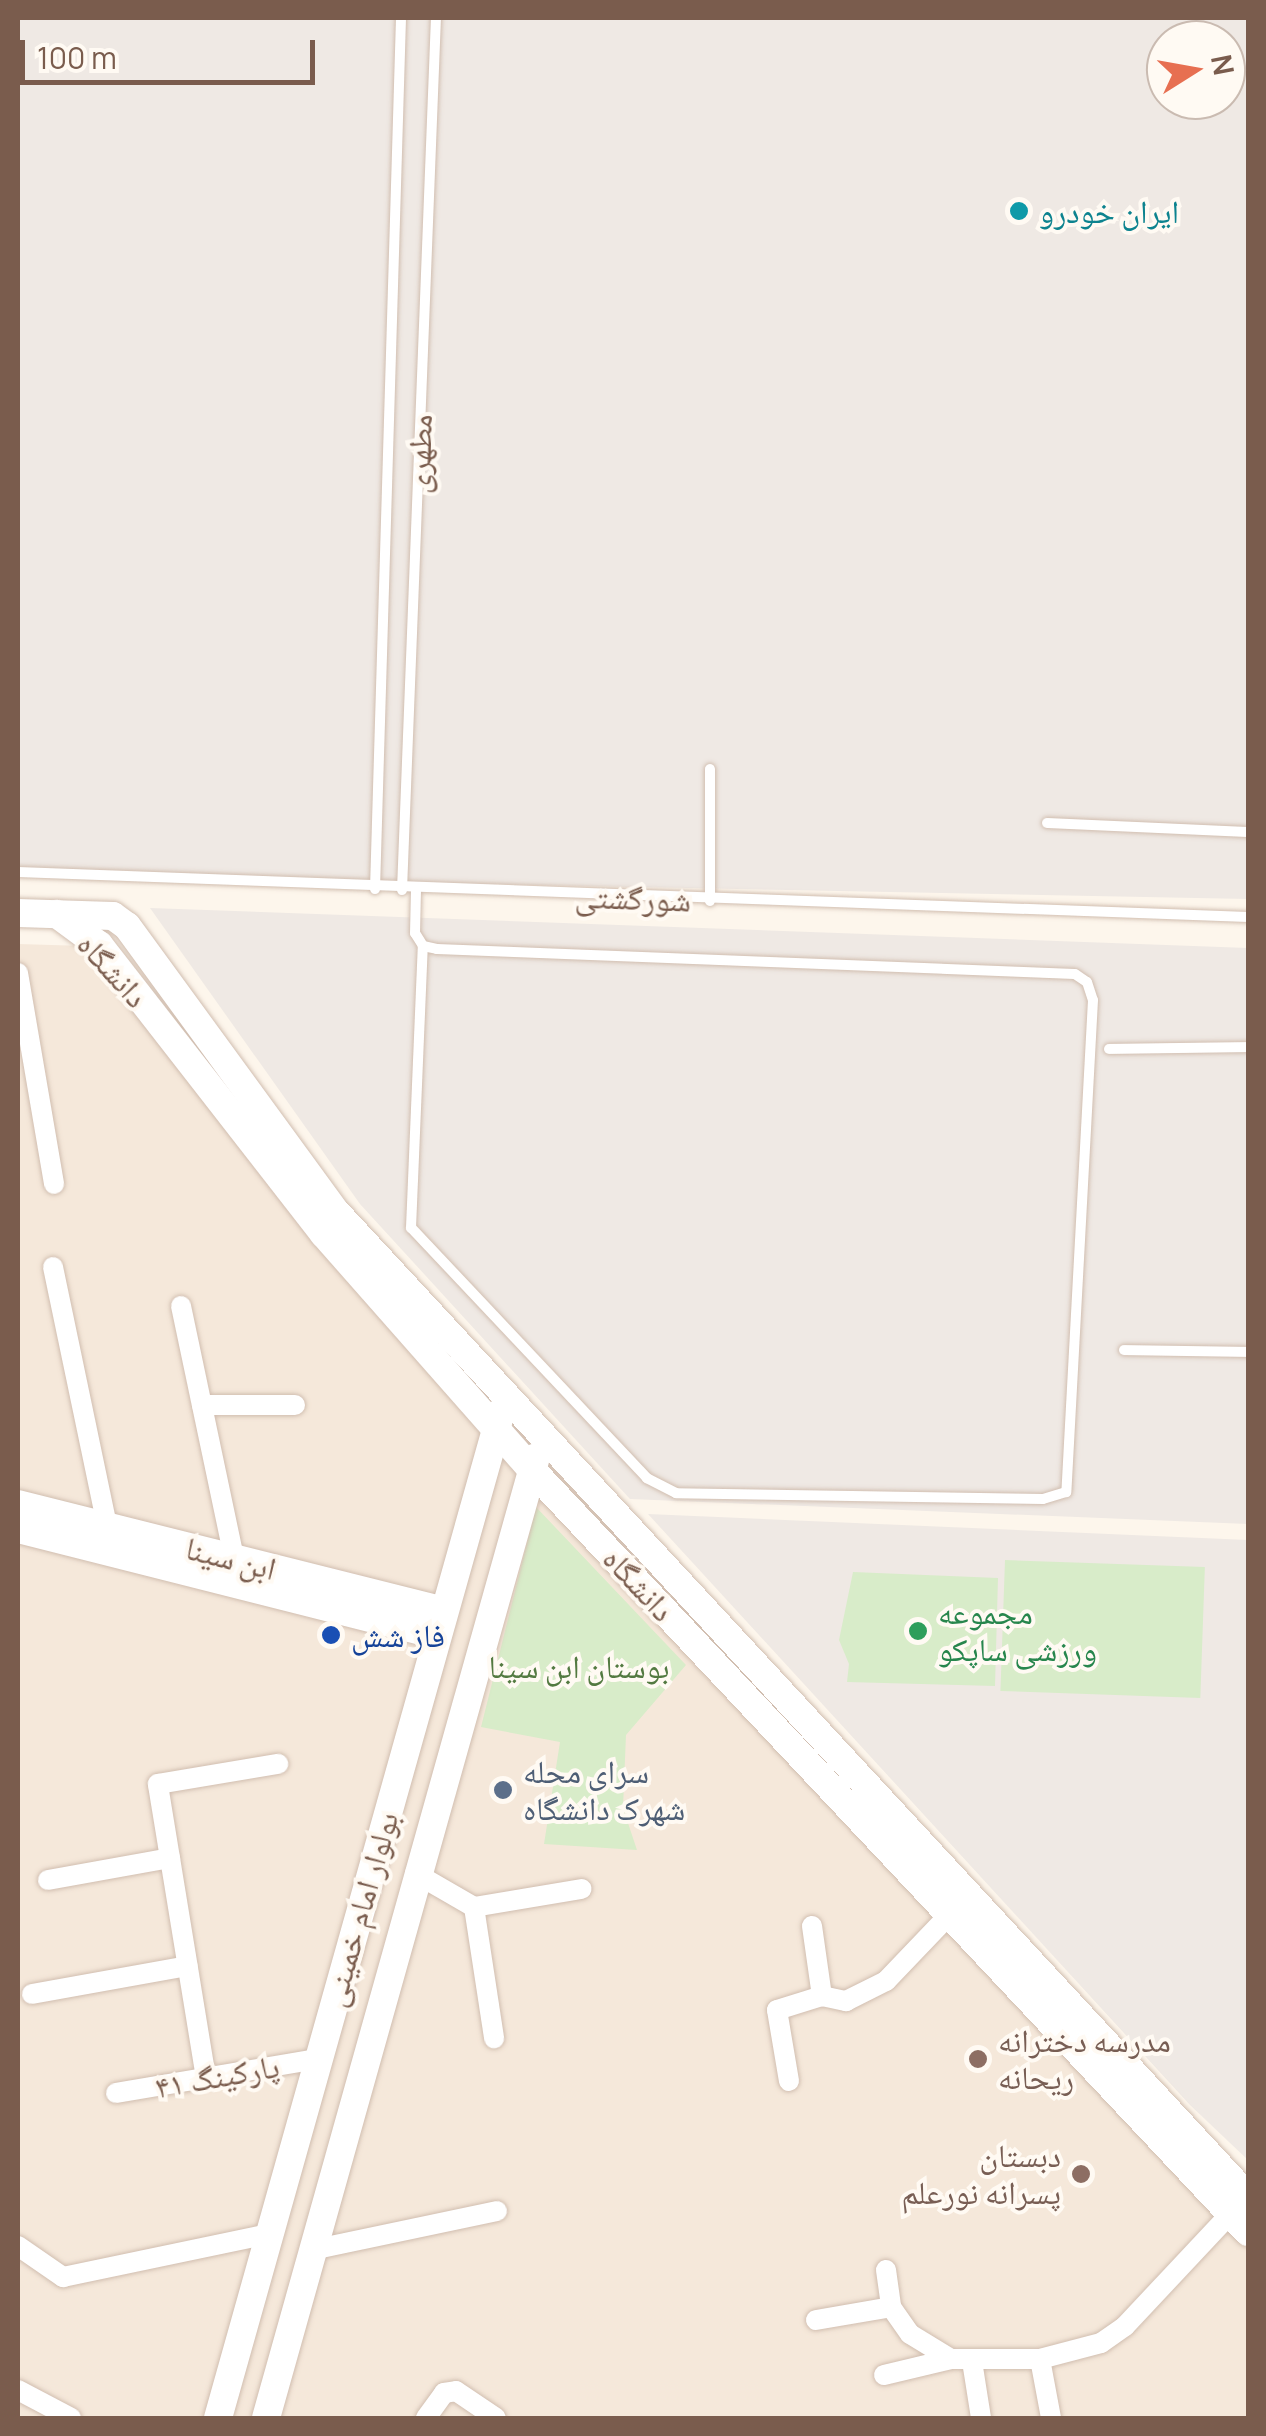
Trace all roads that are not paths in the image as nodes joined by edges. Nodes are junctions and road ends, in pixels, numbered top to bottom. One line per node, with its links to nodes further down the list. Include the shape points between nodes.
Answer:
1 (400, 18): 7 (lane, مطهری, via 371,844)
2 (436, 18): 8 (lane, مطهری)
3 (710, 769): 10 (lane)
4 (1047, 823): 5 (lane)
5 (1248, 832)
6 (18, 872): 7 (lane, شورگشتی)
7 (375, 889): 8 (lane, شورگشتی)
8 (402, 890): 9 (lane, شورگشتی)
9 (416, 890): 10 (lane, شورگشتی); 14 (lane, via 415,933)
10 (710, 900): 13 (lane, شورگشتی)
11 (18, 913): 12 (street)
12 (58, 914): 25 (street, دانشگاه, via 99,945 324,1234); 25 (street, دانشگاه, via 113,916 334,1210)
13 (1248, 917)
14 (423, 946): 14 (lane, via 1075,974 1086,982 1093,1000 1066,1492 1042,1499 676,1493 647,1478 411,1228)
15 (18, 973): 18 (street)
16 (1248, 1047): 17 (lane)
17 (1109, 1050)
18 (54, 1184)
19 (53, 1267): 29 (street)
20 (182, 1306): 23 (street)
21 (1124, 1350): 22 (lane)
22 (1248, 1352)
23 (202, 1405): 24 (street); 31 (street)
24 (295, 1406)
25 (500, 1413): 26 (street, دانشگاه); 27 (street, دانشگاه); 32 (street, بولوار امام خمینی)
26 (542, 1441): 27 (street, بولوار امام خمینی); 50 (street, دانشگاه)
27 (531, 1469): 35 (street, بولوار امام خمینی); 39 (street, دانشگاه)
28 (18, 1504): 29 (street, ابن سینا)
29 (107, 1526): 31 (street, ابن سینا)
30 (18, 1529): 32 (street, ابن سینا)
31 (234, 1558): 32 (street, ابن سینا)
32 (440, 1623): 45 (street, بولوار امام خمینی)
33 (278, 1764): 34 (street, via 158,1784)
34 (170, 1858): 36 (street); 41 (street)
35 (415, 1872): 38 (street); 53 (street, بولوار امام خمینی)
36 (48, 1880)
37 (582, 1889): 38 (street)
38 (474, 1907): 44 (street)
39 (950, 1914): 43 (street, via 886,1981 846,2001); 50 (street, دانشگاه)
40 (812, 1926): 43 (street)
41 (188, 1966): 42 (street); 46 (street)
42 (32, 1994)
43 (822, 1996): 47 (street, via 777,2010)
44 (494, 2038)
45 (318, 2059): 46 (street, پارکینگ ۴۱); 51 (street, بولوار امام خمینی)
46 (206, 2078): 48 (street, پارکینگ ۴۱)
47 (789, 2081)
48 (116, 2093)
49 (497, 2212): 53 (street)
50 (1243, 2214): 57 (street, via 1124,2326 1101,2342)
51 (270, 2234): 52 (street, via 63,2277); 62 (street, بولوار امام خمینی)
52 (18, 2246)
53 (312, 2250): 63 (street, بولوار امام خمینی)
54 (886, 2270): 55 (street)
55 (891, 2307): 56 (street); 58 (street, via 910,2334)
56 (816, 2320)
57 (1040, 2358): 58 (street); 67 (street)
58 (961, 2360): 59 (street); 66 (street)
59 (884, 2374)
60 (18, 2390): 61 (street)
61 (71, 2418)
62 (218, 2418)
63 (266, 2418)
64 (426, 2418): 65 (street, via 444,2393 456,2390)
65 (496, 2418)
66 (980, 2418)
67 (1051, 2418)

